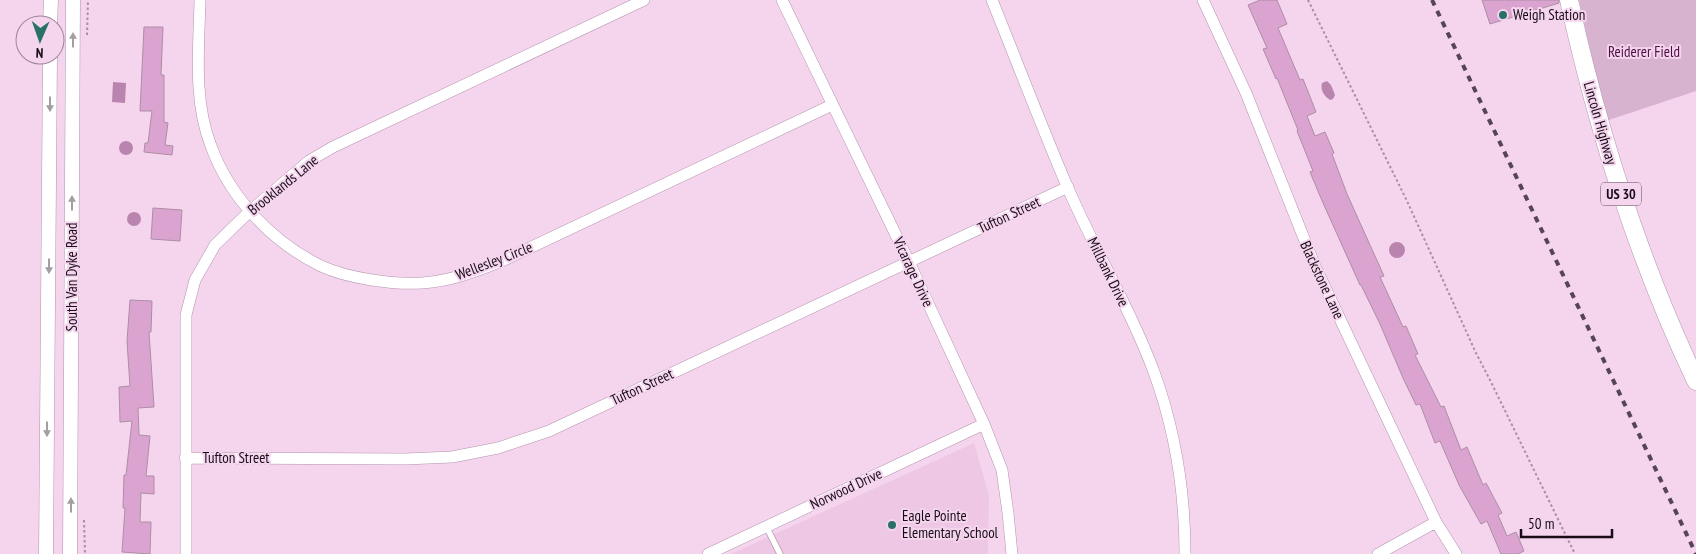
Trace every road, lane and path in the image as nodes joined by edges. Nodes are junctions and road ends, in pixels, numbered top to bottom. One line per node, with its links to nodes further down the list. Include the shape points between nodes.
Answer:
1 (51, 0): 12 (street)
2 (73, 0): 24 (street, South Van Dyke Road, one-way to 2)
3 (88, 0): 11 (path)
4 (200, 0): 16 (street, Wellesley Circle, via 200,107 210,146 224,178)
5 (644, 0): 16 (street, Brooklands Lane, via 333,147 309,161)
6 (782, 0): 14 (street, Vicarage Drive)
7 (992, 0): 15 (street, Millbank Drive)
8 (1203, 0): 21 (street, Blackstone Lane, via 1246,93 1315,266)
9 (1308, 0): 32 (path)
10 (1569, 0): 18 (main road, Lincoln Highway / US 30, via 1589,88 1617,183 1675,337)
11 (88, 7)
12 (50, 15)
13 (50, 65): 23 (street, South Van Dyke Road, one-way to 23)
14 (832, 105): 16 (street, Wellesley Circle, via 464,276 421,283 367,280 322,266 287,246); 17 (street, Vicarage Drive)
15 (1068, 187): 17 (street, Tufton Street); 29 (street, Millbank Drive, via 1157,381 1170,423 1180,478)
16 (249, 212): 20 (street, Brooklands Lane, via 215,246 195,280 186,315)
17 (909, 262): 19 (street, Vicarage Drive); 20 (street, Tufton Street, via 550,431 498,448 452,457 405,459)
18 (1696, 381)
19 (984, 424): 22 (street, Norwood Drive); 28 (street, Vicarage Drive, via 1002,470)
20 (186, 458): 25 (street, Brooklands Lane)
21 (1436, 522): 30 (street); 31 (street, Blackstone Lane)
22 (766, 526): 26 (street, Norwood Drive); 27 (lane)
23 (46, 554)
24 (70, 554)
25 (186, 554)
26 (708, 554)
27 (780, 554)
28 (1012, 554)
29 (1185, 554)
30 (1378, 554)
31 (1456, 554)
32 (1574, 554)

